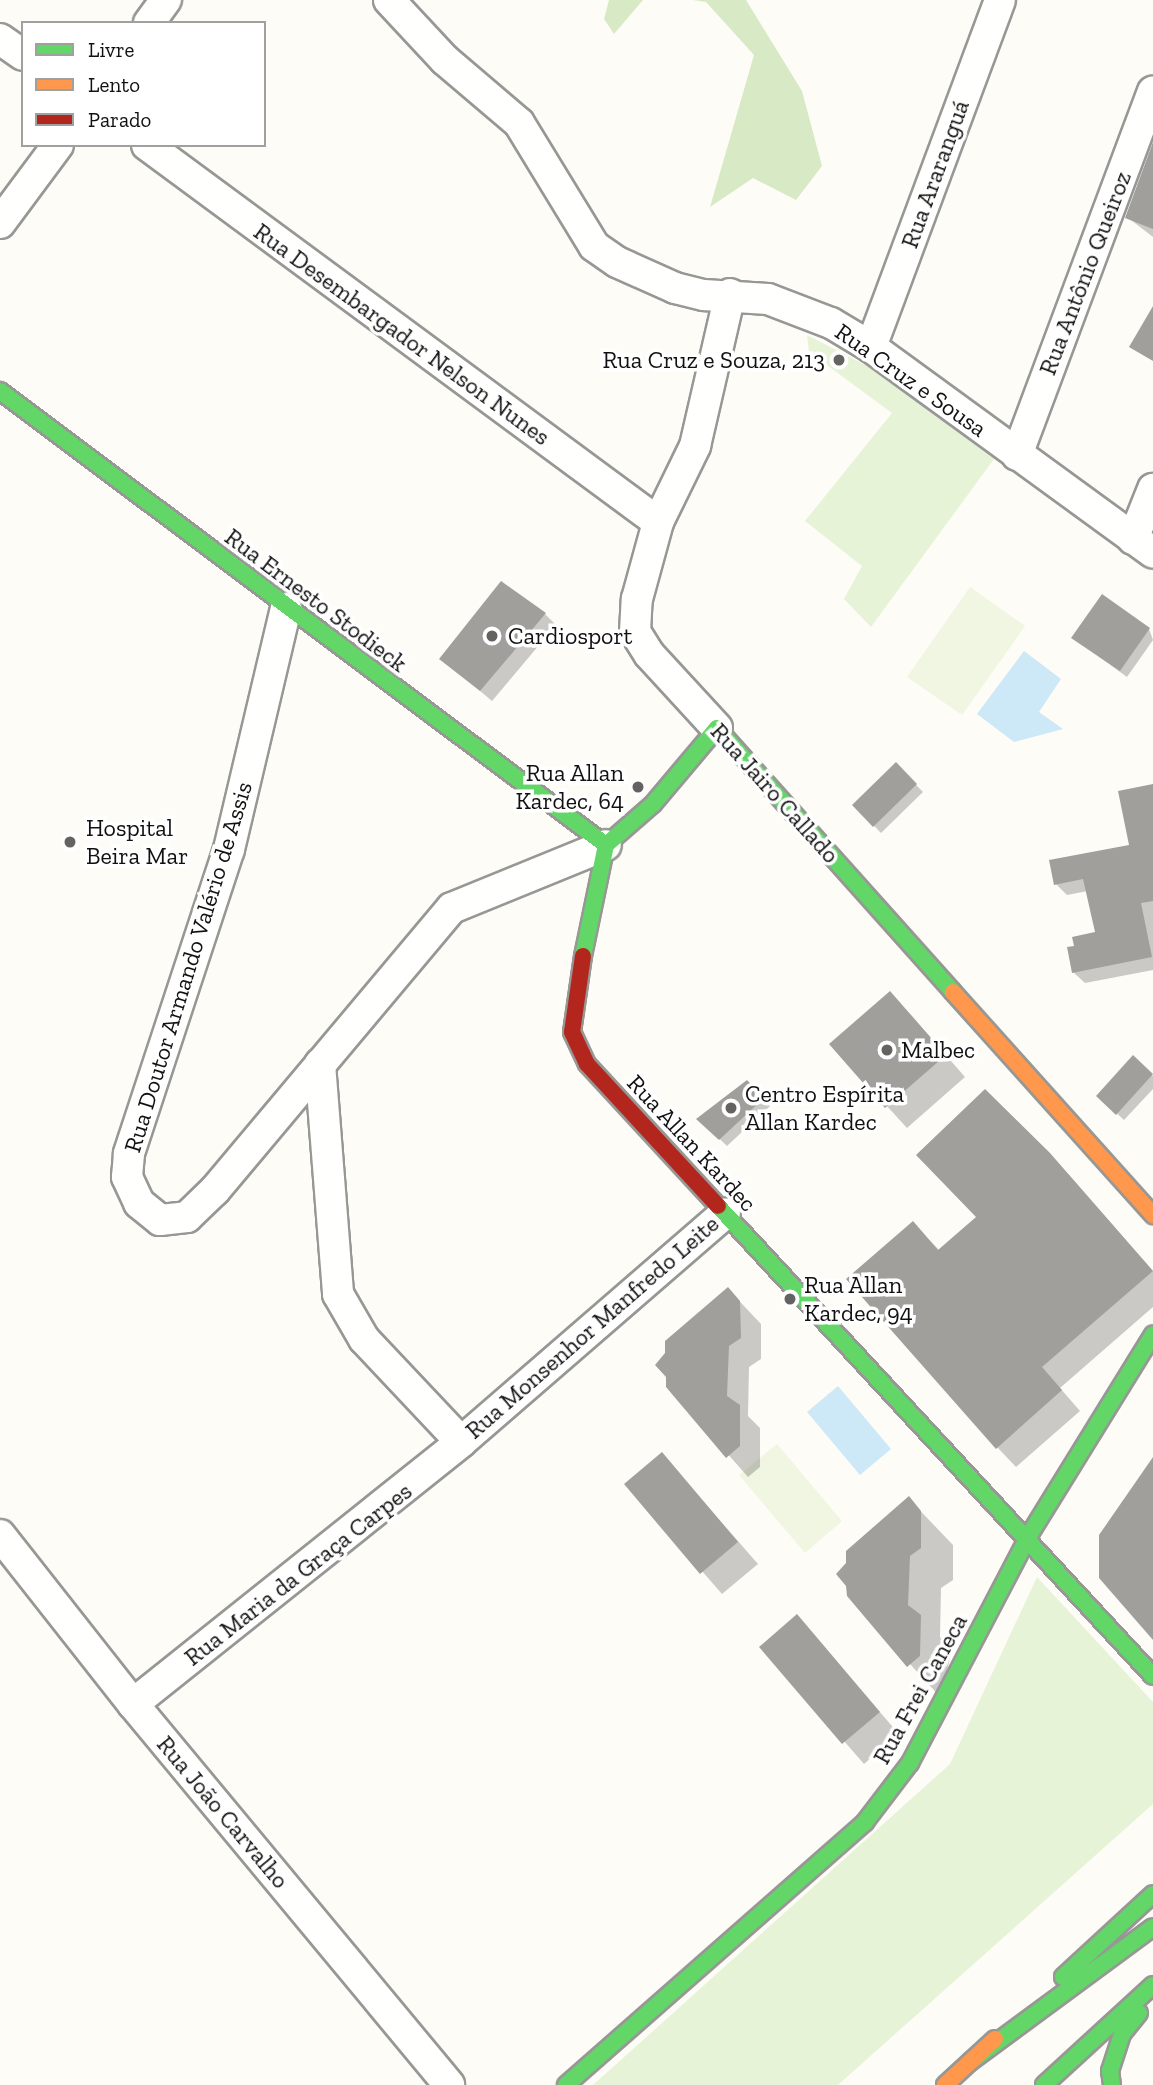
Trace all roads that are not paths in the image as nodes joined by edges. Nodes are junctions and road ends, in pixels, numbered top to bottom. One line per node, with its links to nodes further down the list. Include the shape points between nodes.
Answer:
1 (166, 0): 4 (street)
2 (389, 0): 11 (street, Rua Cruz e Sousa, via 445,60 519,123 594,246 617,262 675,288)
3 (1000, 0): 12 (street, Rua Araranguá)
4 (150, 21)
5 (0, 39): 6 (street)
6 (21, 54)
7 (1153, 92): 14 (street, Rua Antônio Queiroz)
8 (57, 147): 10 (street)
9 (150, 147): 16 (street, Rua Desembargador Nelson Nunes)
10 (0, 223)
11 (730, 295): 12 (street, Rua Cruz e Sousa, via 798,308); 16 (street, Rua Jairo Callado, via 695,446)
12 (871, 347): 14 (street, Rua Cruz e Sousa)
13 (0, 391): 18 (main road, Rua Ernesto Stodieck)
14 (1017, 455): 17 (street, Rua Cruz e Sousa)
15 (1153, 489): 17 (street)
16 (658, 522): 19 (street, Rua Jairo Callado, via 638,599 635,632 649,654)
17 (1143, 546)
18 (286, 608): 20 (main road, Rua Ernesto Stodieck); 21 (street, Rua Doutor Armando Valério de Assis, via 229,849 129,1153 127,1177 139,1203 160,1220 187,1217)
19 (718, 727): 20 (main road, via 653,804); 23 (main road, Rua Jairo Callado)
20 (606, 845): 21 (street, Rua Doutor Armando Valério de Assis, via 452,908); 22 (main road, Rua Allan Kardec, via 574,997 572,1032 587,1064)
21 (320, 1064): 25 (street, Rua Monsenhor Manfredo Leite, via 338,1294 364,1339)
22 (725, 1213): 25 (street, Rua Monsenhor Manfredo Leite); 27 (main road, Rua Allan Kardec)
23 (1153, 1215)
24 (1151, 1338): 27 (main road, Rua Frei Caneca)
25 (461, 1443): 29 (street, Rua Maria da Graça Carpes)
26 (0, 1535): 29 (street, Rua João Carvalho)
27 (1028, 1537): 28 (main road, Rua Allan Kardec); 36 (main road, Rua Frei Caneca, via 910,1763 865,1822)
28 (1153, 1676)
29 (133, 1703): 35 (street, Rua João Carvalho)
30 (1153, 1894): 34 (main road)
31 (1153, 1927): 34 (main road)
32 (1153, 1985): 38 (main road)
33 (1153, 1994): 39 (main road, via 1122,2034 1110,2071)
34 (970, 2062): 37 (main road)
35 (449, 2085)
36 (566, 2085)
37 (945, 2085)
38 (1044, 2085)
39 (1112, 2085)

